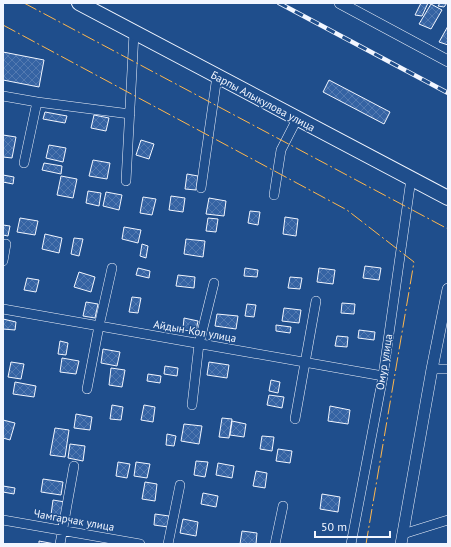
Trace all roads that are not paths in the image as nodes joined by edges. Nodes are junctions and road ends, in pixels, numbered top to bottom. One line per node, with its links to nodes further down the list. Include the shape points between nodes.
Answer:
1 (79, 3): 3 (main road, Барпы Алыкулова улица)
2 (340, 3): 4 (street)
3 (134, 32): 5 (main road, Барпы Алыкулова улица); 8 (street)
4 (448, 61)
5 (218, 76): 9 (main road, Барпы Алыкулова улица); 13 (street)
6 (3, 96): 7 (street)
7 (36, 102): 8 (street); 10 (street)
8 (130, 114): 12 (street)
9 (297, 119): 11 (main road, Барпы Алыкулова улица); 14 (street, via 281,150)
10 (24, 163)
11 (411, 179): 15 (main road, Барпы Алыкулова улица); 28 (street, Омур улица)
12 (126, 181)
13 (201, 188)
14 (274, 195)
15 (448, 198)
16 (6, 244): 17 (street)
17 (3, 261)
18 (112, 268): 23 (street)
19 (214, 283): 24 (street)
20 (448, 290): 26 (street)
21 (316, 301): 25 (street)
22 (3, 309): 23 (street, Айдын-Кол улица)
23 (99, 326): 24 (street, Айдын-Кол улица); 29 (street)
24 (199, 344): 25 (street, Айдын-Кол улица); 30 (street)
25 (304, 363): 28 (street, Айдын-Кол улица); 31 (street)
26 (432, 368): 27 (street); 38 (street)
27 (448, 369)
28 (383, 376): 43 (street, Омур улица)
29 (87, 389)
30 (192, 405)
31 (295, 418)
32 (74, 466): 37 (street)
33 (180, 485): 41 (street)
34 (282, 506): 42 (street)
35 (3, 520): 37 (street, Чамгарчак улица)
36 (448, 520): 38 (street)
37 (62, 530): 39 (street); 40 (street, Чамгарчак улица)
38 (402, 539)
39 (60, 544)
40 (140, 544)
41 (168, 544)
42 (275, 544)
43 (351, 544)

